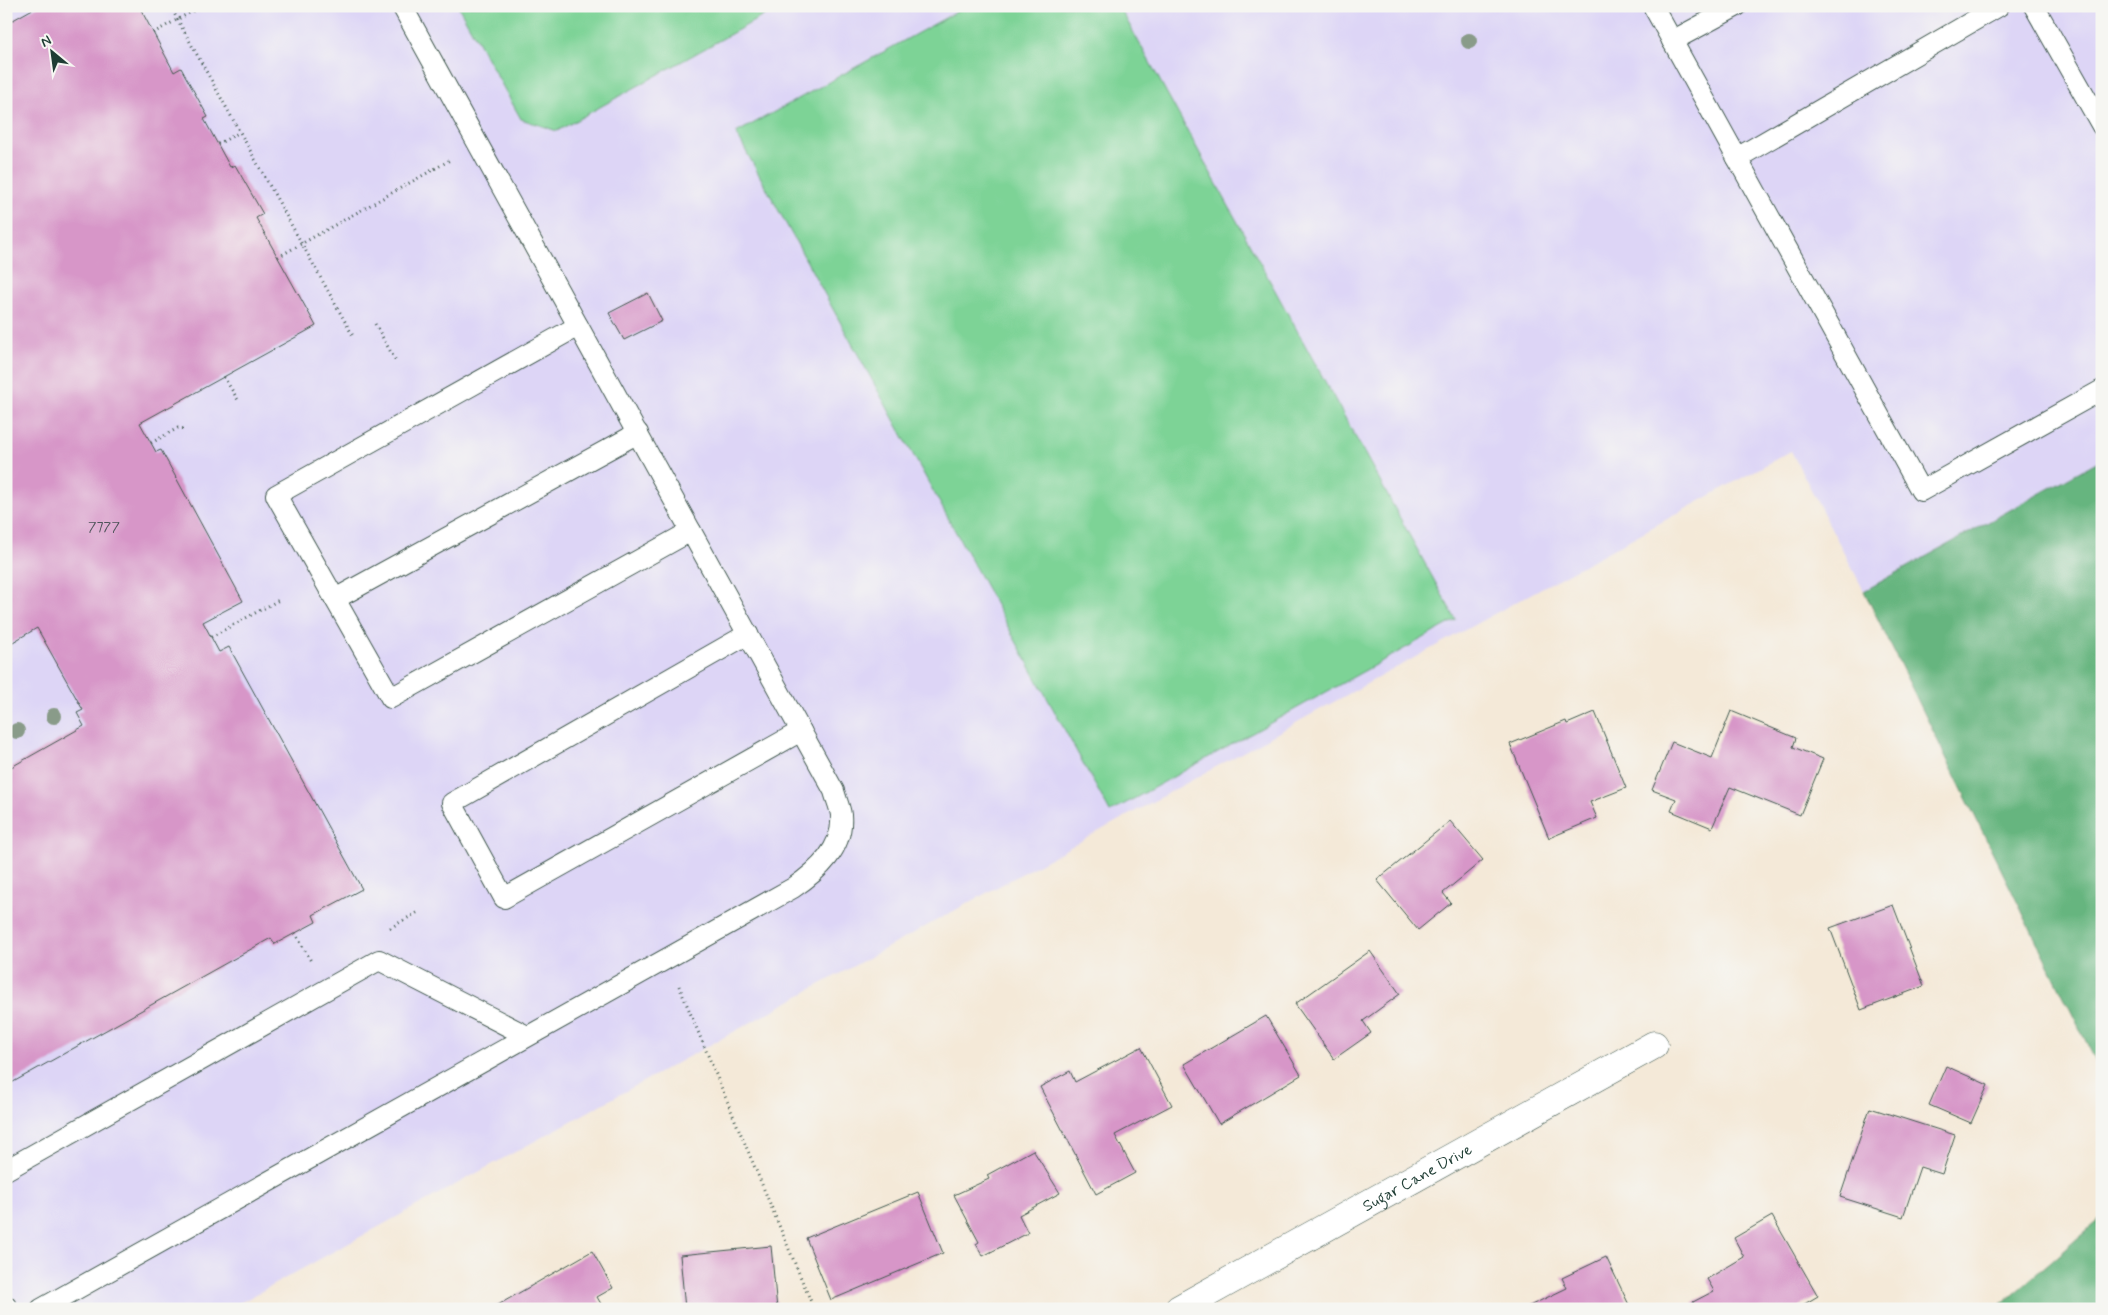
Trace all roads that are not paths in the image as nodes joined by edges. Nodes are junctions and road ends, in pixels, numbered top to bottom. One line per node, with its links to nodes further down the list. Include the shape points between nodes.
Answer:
1 (402, 6): 9 (lane)
2 (1653, 6): 6 (lane)
3 (1736, 6): 6 (lane)
4 (1999, 6): 8 (lane)
5 (2034, 6): 7 (lane)
6 (1672, 42): 8 (lane)
7 (2102, 126)
8 (1737, 158): 10 (lane, via 1922,491)
9 (578, 326): 11 (lane); 13 (lane, via 276,495)
10 (2102, 390)
11 (638, 433): 12 (lane); 13 (lane)
12 (691, 531): 13 (lane, via 391,698); 14 (lane)
13 (335, 599)
14 (748, 634): 15 (lane); 15 (lane, via 452,803 500,891 504,898)
15 (802, 731): 16 (lane, via 834,791 841,815 838,836 830,856 814,874)
16 (527, 1036): 18 (lane, via 379,960); 19 (lane)
17 (1654, 1045): 20 (street, Sugar Cane Drive)
18 (6, 1170)
19 (40, 1309)
20 (1179, 1309)

